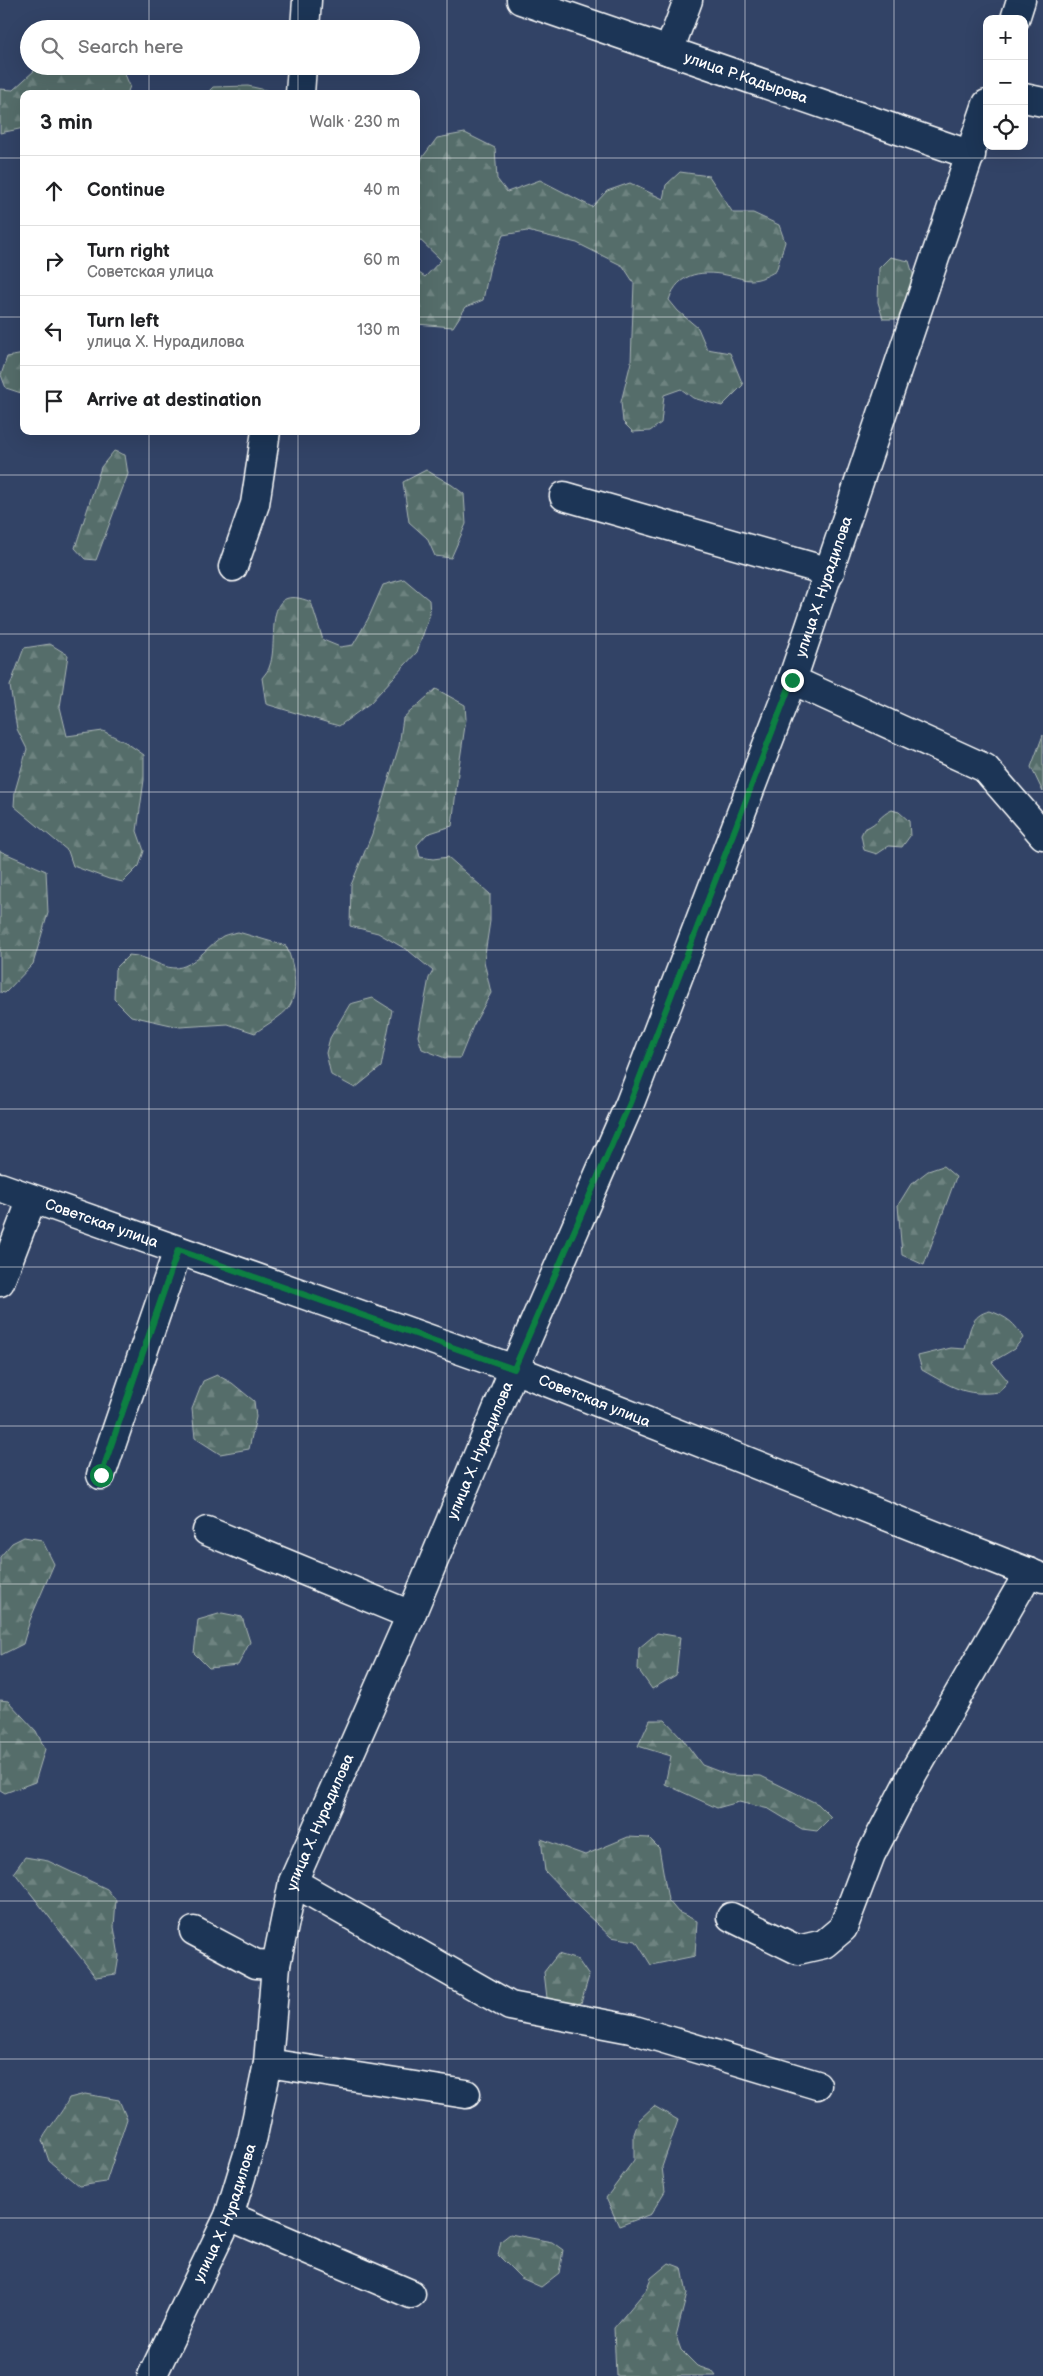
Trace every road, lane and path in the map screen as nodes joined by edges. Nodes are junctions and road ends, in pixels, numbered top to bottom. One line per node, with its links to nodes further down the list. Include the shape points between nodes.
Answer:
1 (307, 0): 6 (street)
2 (521, 0): 7 (street, улица Р.Кадырова)
3 (688, 0): 7 (street)
4 (1021, 0): 5 (street)
5 (1016, 15)
6 (306, 20)
7 (669, 51): 13 (street, улица Р.Кадырова)
8 (301, 75): 9 (street)
9 (300, 90)
10 (1028, 99): 11 (street)
11 (1043, 102)
12 (987, 105): 13 (street, улица Х. Нурадилова)
13 (971, 155): 17 (street, улица Х. Нурадилова)
14 (265, 435): 16 (street, via 255,504)
15 (564, 496): 17 (street)
16 (232, 567)
17 (830, 572): 18 (street, улица Х. Нурадилова)
18 (792, 680): 19 (street, via 985,768); 24 (street, улица Х. Нурадилова, via 630,1103)
19 (1043, 835)
20 (0, 1187): 21 (street, Советская улица)
21 (32, 1199): 22 (street, Советская улица); 23 (street)
22 (178, 1250): 24 (street, Советская улица); 25 (street)
23 (0, 1282)
24 (514, 1369): 27 (street, Советская улица); 28 (street, улица Х. Нурадилова)
25 (101, 1475)
26 (206, 1531): 28 (street)
27 (1036, 1575): 30 (street, via 913,1773 871,1854 843,1928 824,1944 798,1950)
28 (411, 1615): 29 (street, улица Х. Нурадилова)
29 (293, 1882): 32 (street, улица Х. Нурадилова); 34 (street, via 510,2006 631,2029)
30 (731, 1917)
31 (194, 1931): 32 (street, via 256,1964)
32 (276, 1966): 33 (street, улица Х. Нурадилова)
33 (268, 2063): 35 (street); 36 (street, улица Х. Нурадилова, via 252,2141)
34 (817, 2084)
35 (466, 2094)
36 (228, 2216): 37 (street); 38 (street, улица Х. Нурадилова)
37 (411, 2294)
38 (152, 2376)

